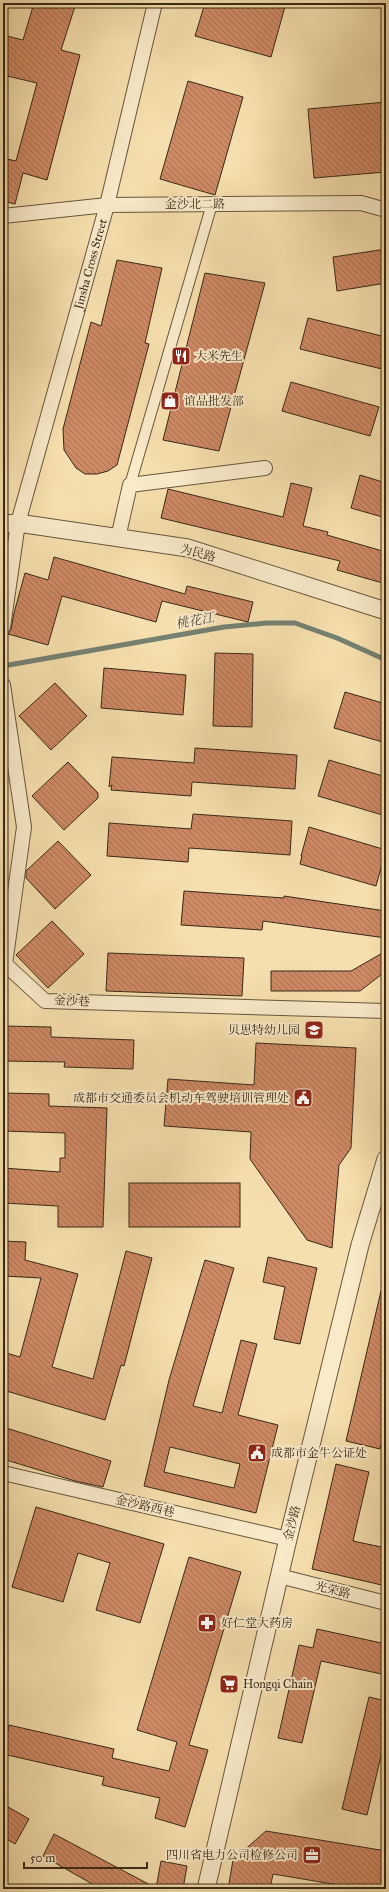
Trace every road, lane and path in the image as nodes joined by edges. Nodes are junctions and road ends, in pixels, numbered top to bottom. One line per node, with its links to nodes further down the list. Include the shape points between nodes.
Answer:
1 (155, 3): 3 (street, Jinsha Cross Street)
2 (212, 204): 3 (street, 金沙北二路); 4 (street, 金沙北二路, via 361,203); 7 (street)
3 (107, 205): 5 (street, 金沙北二路); 8 (street, Jinsha Cross Street)
4 (386, 210)
5 (3, 216)
6 (265, 468): 7 (street)
7 (130, 485): 9 (street)
8 (11, 524): 9 (street, 为民路); 11 (street)
9 (118, 538): 10 (street, 为民路, via 188,548)
10 (386, 611)
11 (3, 627)
12 (3, 685): 13 (street, 金沙巷, via 24,827 5,964 45,1000)
13 (386, 1011)
14 (386, 1160): 16 (street, 金沙路, via 360,1245)
15 (3, 1473): 16 (street, 金沙路西巷)
16 (288, 1539): 17 (street, 金沙路)
17 (279, 1576): 18 (street, 光荣路); 19 (street, 金沙路)
18 (386, 1603)
19 (206, 1889)

